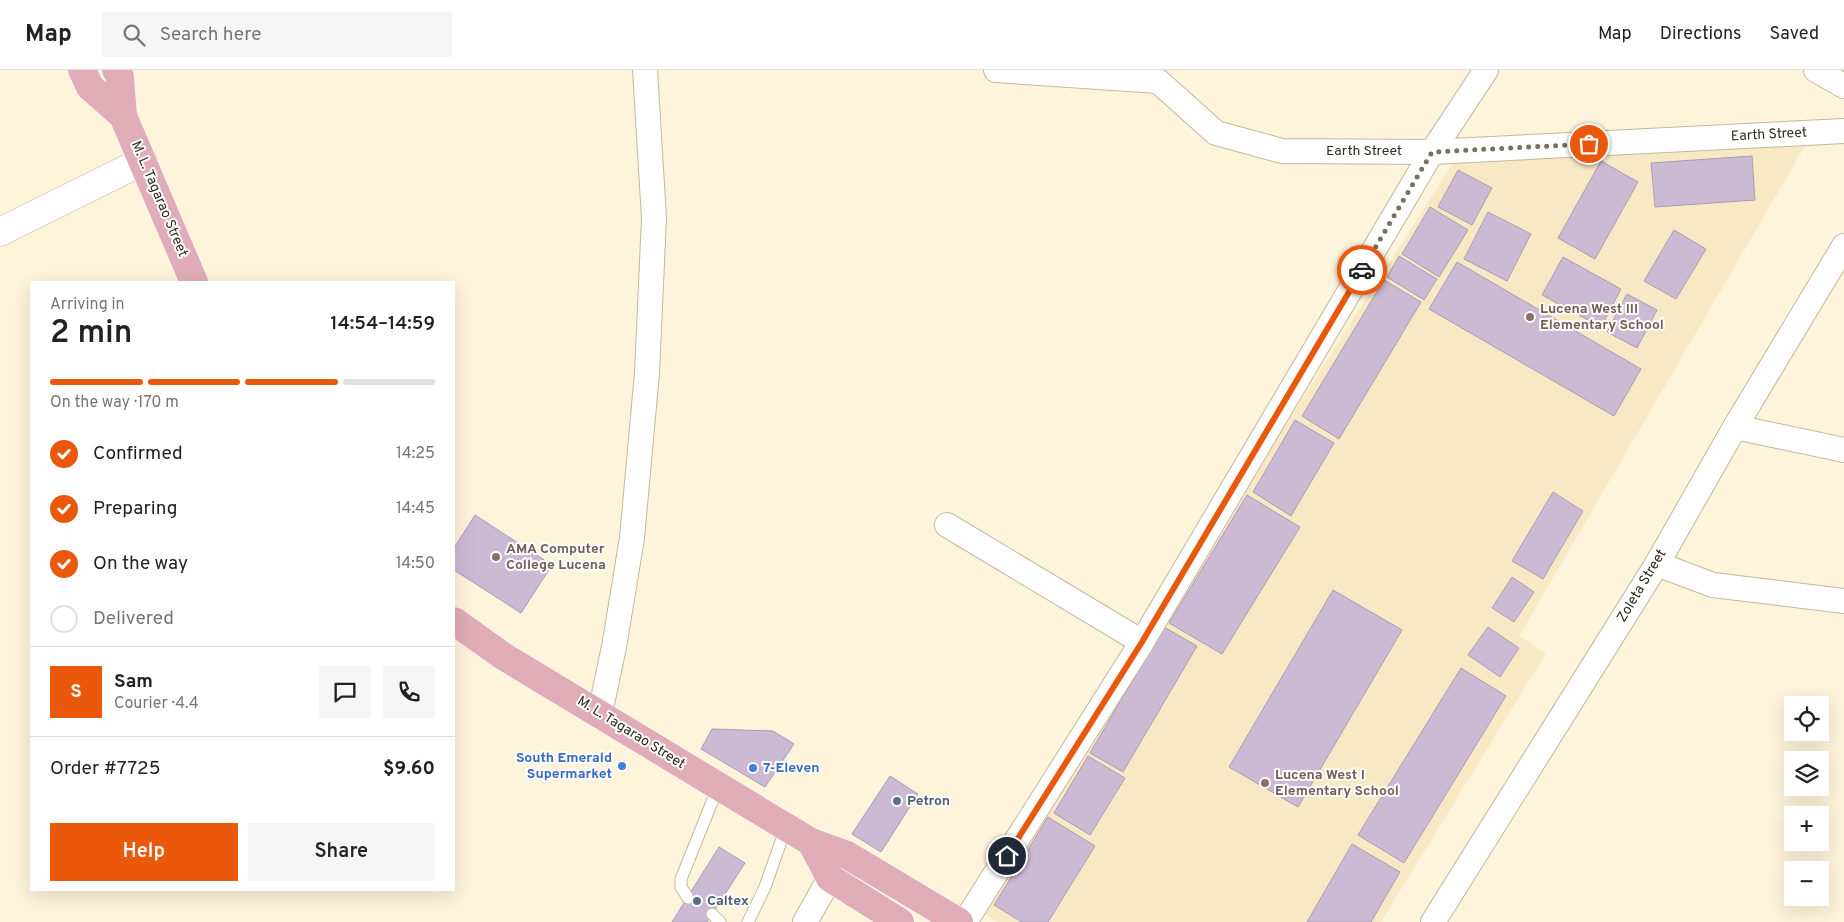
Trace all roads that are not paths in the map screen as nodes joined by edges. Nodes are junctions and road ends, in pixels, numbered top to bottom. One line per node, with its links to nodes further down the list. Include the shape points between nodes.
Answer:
1 (82, 70): 9 (main road, M. L. Tagarao Street, via 90,87)
2 (116, 70): 9 (main road, M. L. Tagarao Street, via 120,77)
3 (645, 70): 23 (street, via 654,218 647,374 632,538)
4 (998, 70): 7 (street, Earth Street)
5 (1486, 70): 11 (street)
6 (1816, 70): 8 (street)
7 (1159, 76): 11 (street, Earth Street, via 1216,133 1282,151)
8 (1844, 86)
9 (124, 116): 12 (main road, M. L. Tagarao Street)
10 (1844, 131): 11 (street, Earth Street)
11 (1432, 152): 22 (street)
12 (143, 162): 13 (street); 15 (main road, M. L. Tagarao Street)
13 (0, 232)
14 (1844, 246): 16 (street, Zoleta Street)
15 (194, 281)
16 (1735, 427): 17 (street); 19 (street, Zoleta Street)
17 (1844, 450)
18 (947, 526): 22 (street)
19 (1657, 564): 20 (street, via 1713,584); 35 (street, Zoleta Street)
20 (1844, 601)
21 (455, 622): 23 (main road, M. L. Tagarao Street, via 504,656)
22 (1142, 642): 34 (street)
23 (600, 713): 24 (main road, M. L. Tagarao Street)
24 (718, 787): 25 (main road, M. L. Tagarao Street); 29 (lane, via 681,879)
25 (786, 827): 26 (main road, M. L. Tagarao Street); 30 (lane)
26 (811, 842): 27 (main road, M. L. Tagarao Street); 28 (main road)
27 (846, 855): 28 (street); 33 (main road, M. L. Tagarao Street)
28 (830, 878): 31 (street); 32 (main road)
29 (688, 898)
30 (748, 922)
31 (805, 922)
32 (900, 922)
33 (959, 922)
34 (965, 922)
35 (1433, 922)

